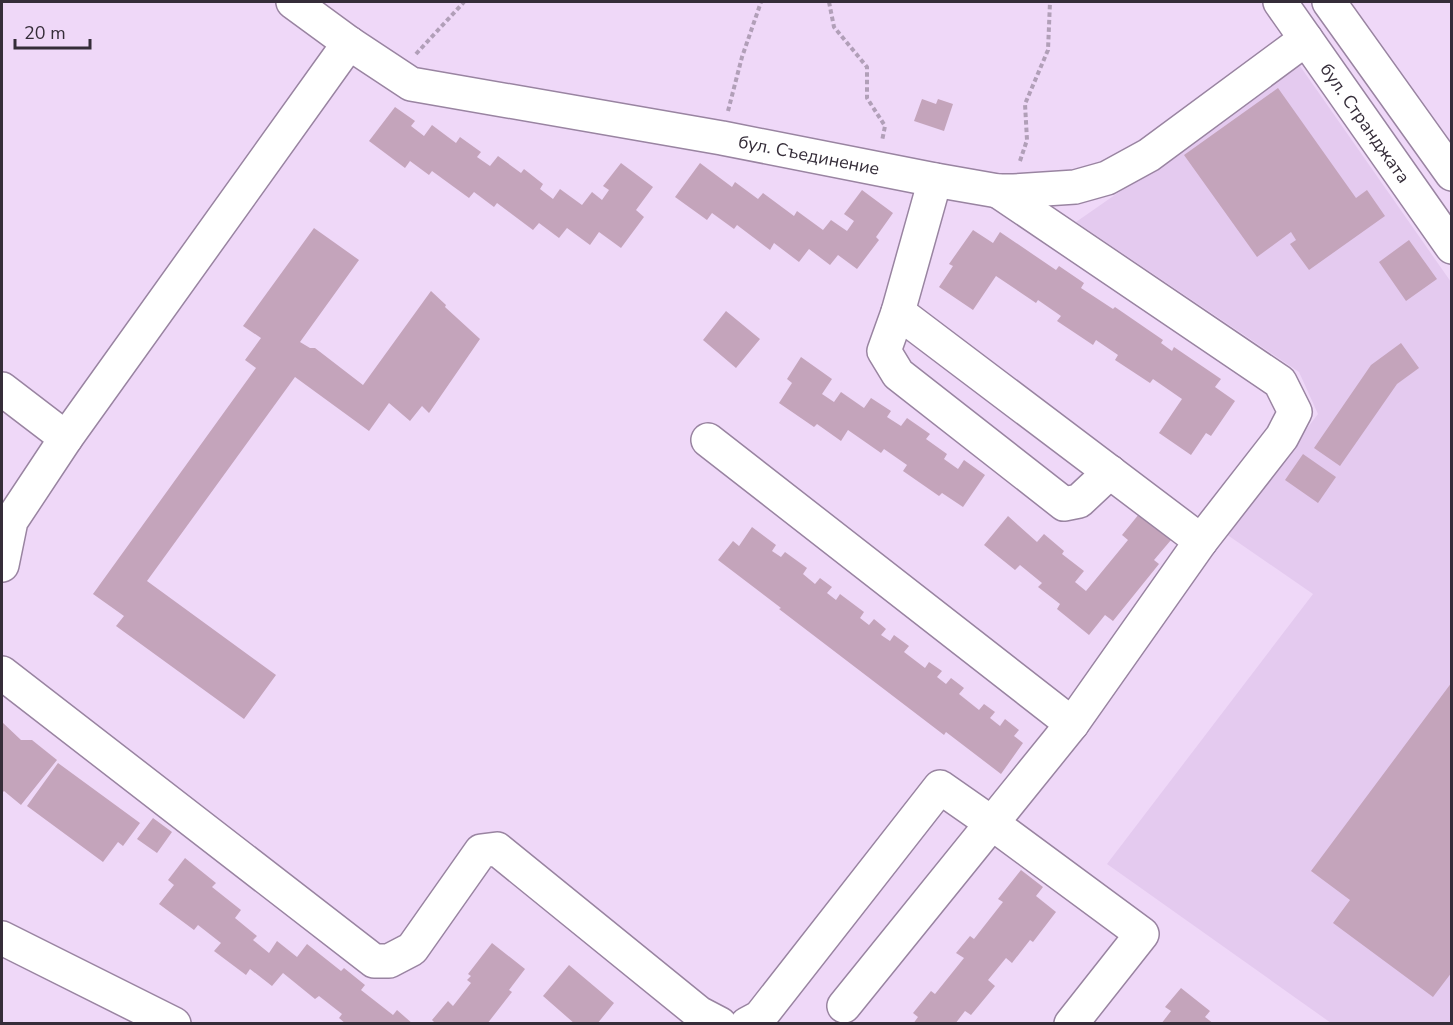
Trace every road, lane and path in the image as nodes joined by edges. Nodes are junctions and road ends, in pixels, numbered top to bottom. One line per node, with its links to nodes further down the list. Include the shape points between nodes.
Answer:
1 (293, 2): 10 (street, бул. Съединение)
2 (464, 2): 11 (path)
3 (761, 2): 12 (path, via 742,57)
4 (829, 2): 14 (path, via 834,27 867,67 867,98 885,126)
5 (1050, 2): 17 (path, via 1048,50 1026,104 1027,140)
6 (1280, 2): 9 (street, бул. Странджата)
7 (1329, 2): 13 (street)
8 (1357, 2): 13 (street)
9 (1306, 39): 17 (street, бул. Съединение, via 1149,155 1107,178 1075,187); 18 (street, бул. Странджата)
10 (350, 43): 11 (street, бул. Съединение); 21 (street)
11 (398, 75): 12 (street, бул. Съединение, via 411,84)
12 (722, 138): 14 (street, бул. Съединение)
13 (1428, 141): 15 (street)
14 (877, 169): 16 (street, бул. Съединение)
15 (1452, 174)
16 (935, 180): 17 (street, бул. Съединение); 19 (street)
17 (1006, 191): 24 (street, via 1280,382 1295,412 1282,437)
18 (1452, 247)
19 (898, 312): 23 (street); 23 (street, via 884,351 898,374 1064,504 1079,501)
20 (2, 389): 21 (street)
21 (66, 438): 25 (street, via 11,521)
22 (708, 440): 27 (street)
23 (1110, 472): 24 (street)
24 (1201, 541): 27 (street)
25 (2, 566)
26 (2, 673): 32 (street, via 374,961 389,961 412,949 481,851 497,849 699,1013)
27 (1072, 724): 28 (street)
28 (993, 824): 30 (street); 33 (street, via 940,787 760,1017); 34 (street, via 1142,934)
29 (2, 938): 31 (street)
30 (844, 1006)
31 (174, 1023)
32 (720, 1023)
33 (747, 1023)
34 (1071, 1023)

